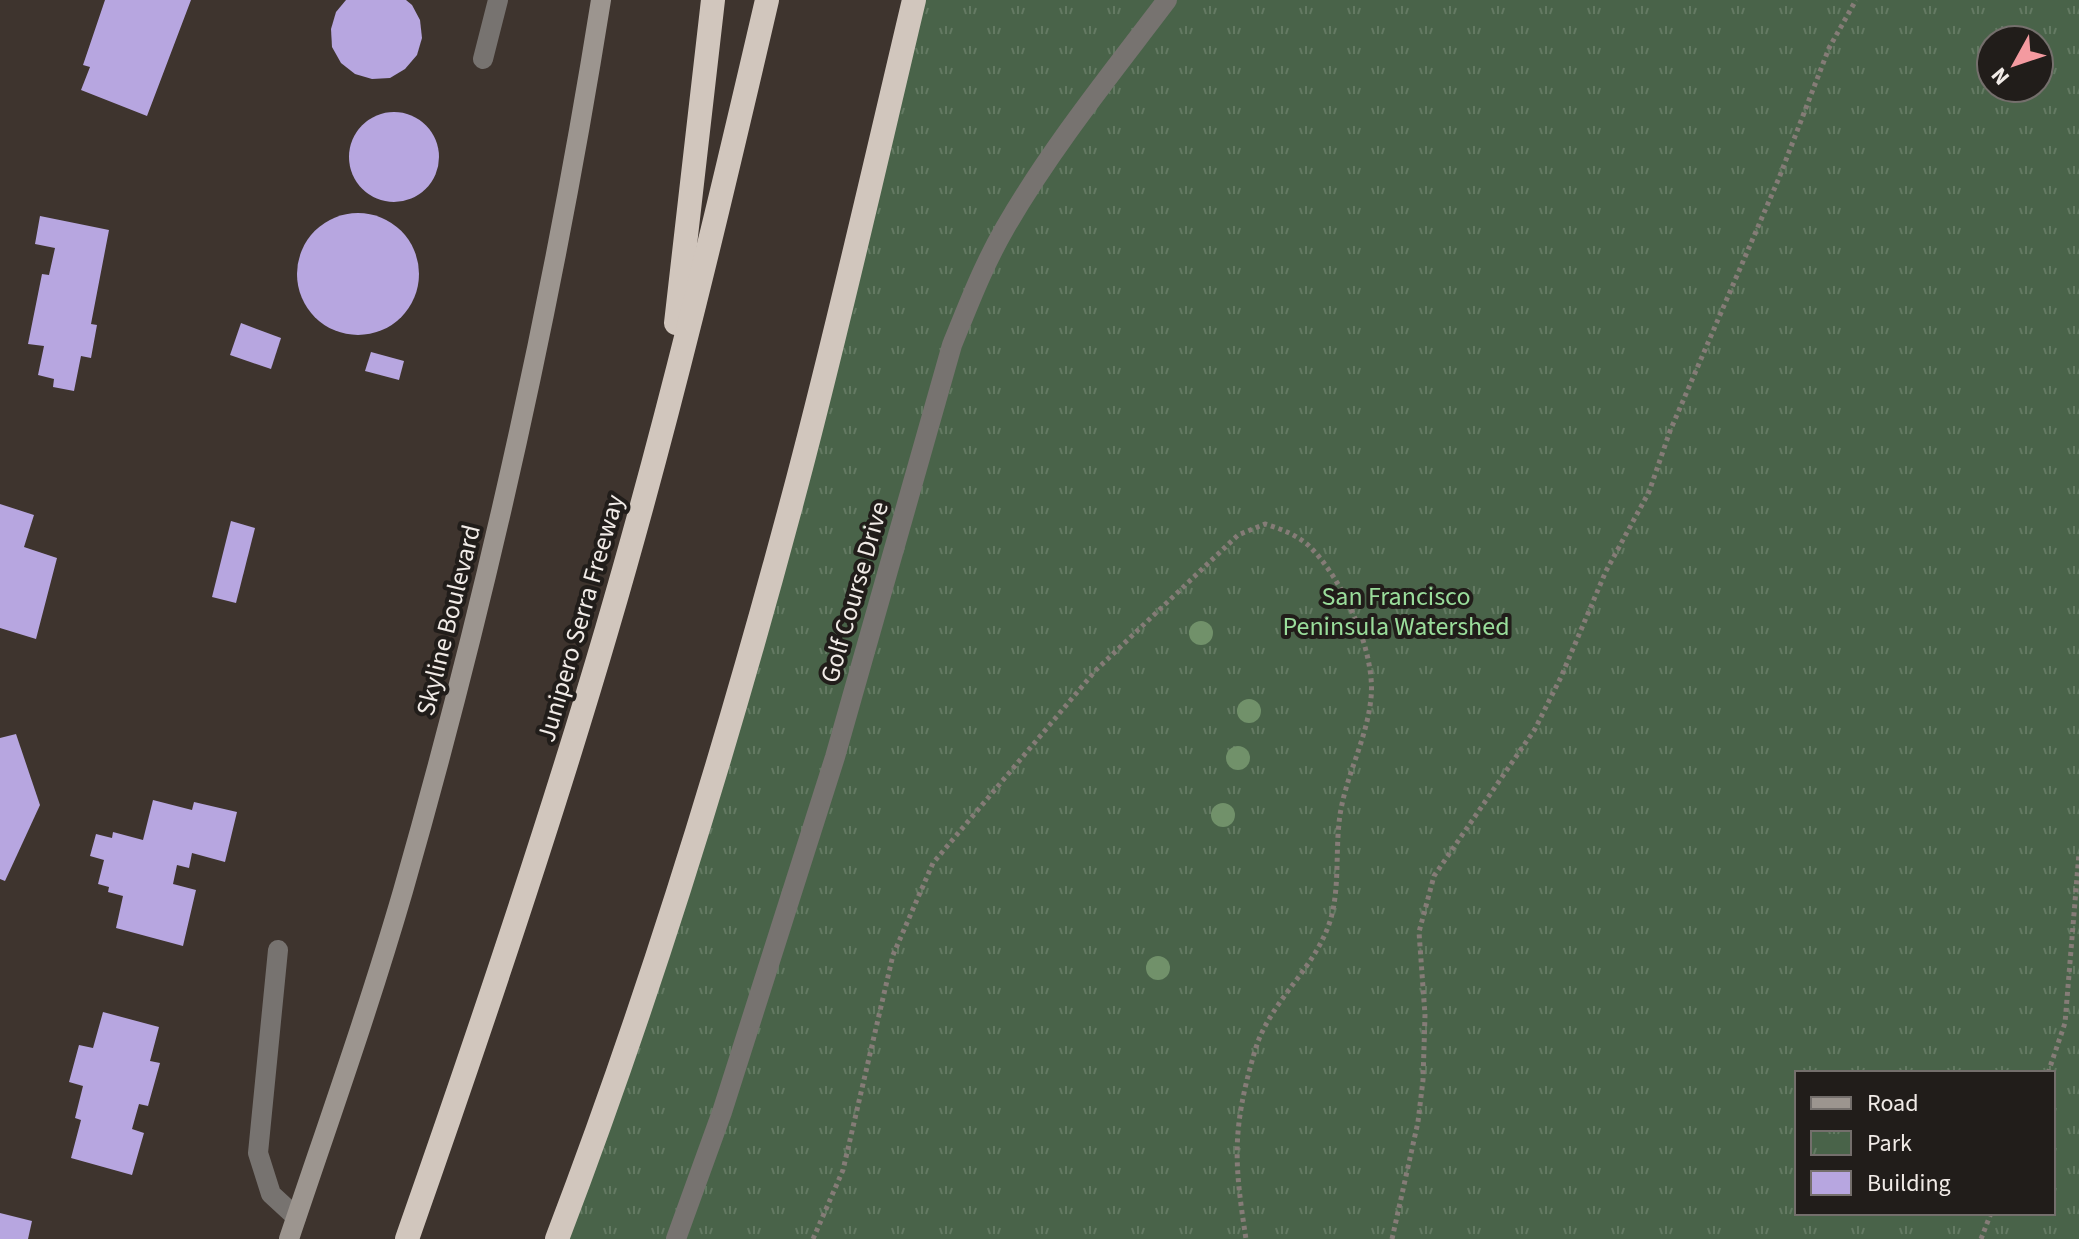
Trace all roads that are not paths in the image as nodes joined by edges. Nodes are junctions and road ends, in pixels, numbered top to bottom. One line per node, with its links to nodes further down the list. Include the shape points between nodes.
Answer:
1 (498, 0): 7 (street)
2 (601, 0): 10 (main road, Skyline Boulevard, via 551,288 492,559 402,894)
3 (713, 0): 8 (highway)
4 (767, 0): 8 (highway, Junipero Serra Freeway)
5 (914, 0): 13 (highway, via 806,447 746,669 655,961)
6 (1167, 0): 14 (street, Golf Course Drive, via 1005,228 952,345 835,757)
7 (483, 59)
8 (664, 421): 12 (highway, Junipero Serra Freeway, via 565,769)
9 (278, 950): 10 (street, via 258,1153 271,1194)
10 (296, 1217): 11 (main road, Skyline Boulevard)
11 (289, 1239)
12 (407, 1239)
13 (557, 1239)
14 (676, 1239)

